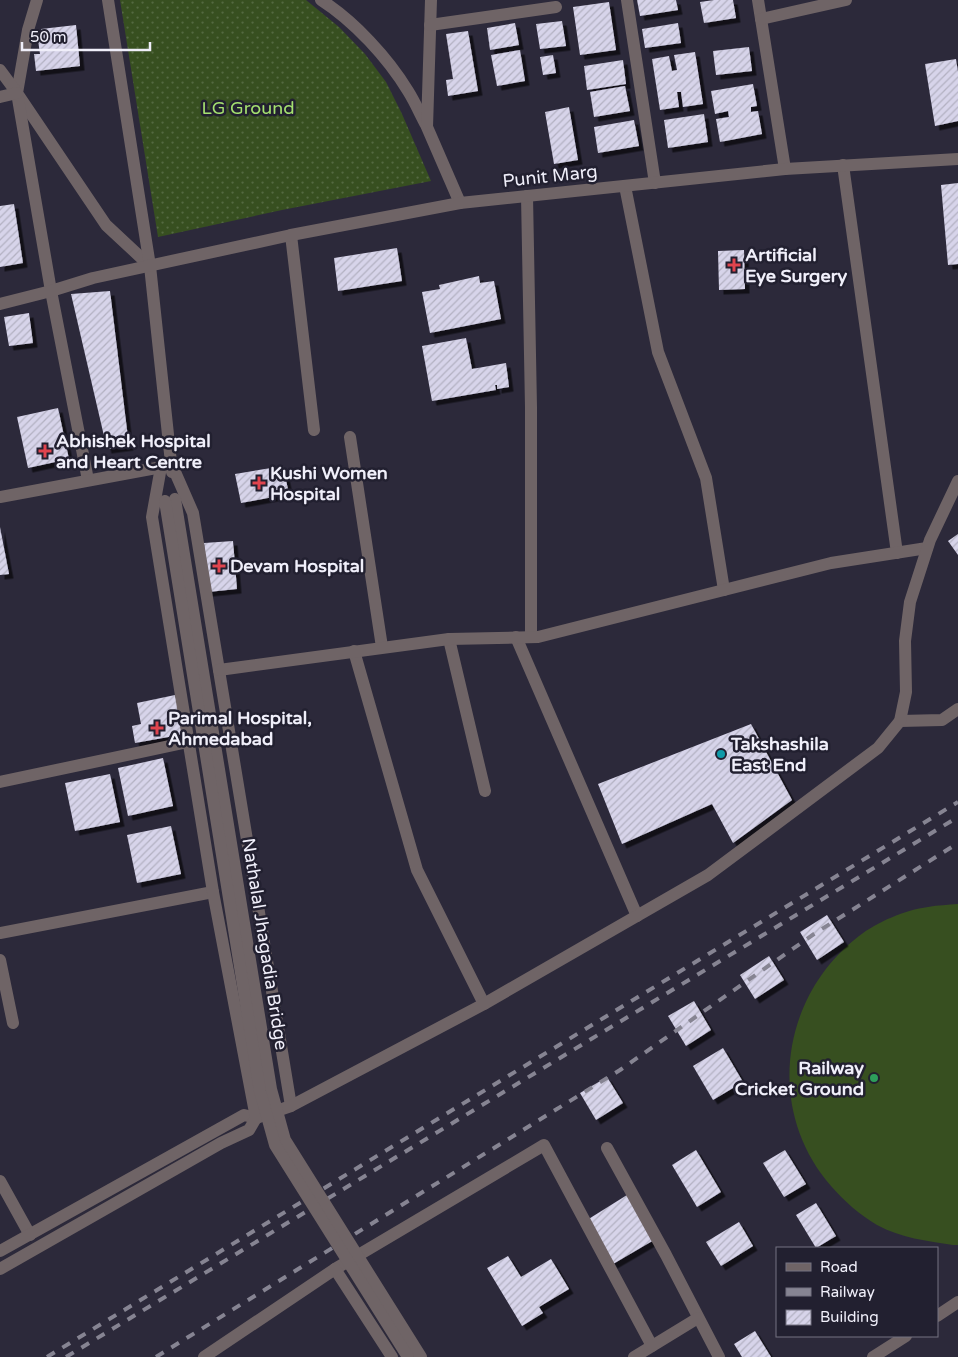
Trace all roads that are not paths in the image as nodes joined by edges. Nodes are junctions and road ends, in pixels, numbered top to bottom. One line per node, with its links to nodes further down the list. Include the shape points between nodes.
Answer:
1 (37, 0): 12 (street)
2 (108, 0): 23 (street)
3 (321, 0): 14 (street, via 356,28 385,59 408,91)
4 (431, 0): 10 (street)
5 (627, 0): 18 (street)
6 (758, 0): 9 (street)
7 (846, 0): 9 (street)
8 (556, 7): 10 (street)
9 (761, 19): 17 (street)
10 (430, 24): 14 (street)
11 (0, 70): 12 (street)
12 (17, 93): 13 (street); 23 (street, via 106,225); 24 (street)
13 (0, 97)
14 (427, 127): 21 (street)
15 (958, 159): 16 (street, Punit Marg)
16 (843, 166): 17 (street, Punit Marg); 34 (street)
17 (785, 169): 18 (street, Punit Marg)
18 (655, 183): 19 (street, Punit Marg)
19 (625, 186): 20 (street, Punit Marg); 35 (street, via 658,352 706,478)
20 (527, 196): 21 (street, Punit Marg); 37 (street)
21 (460, 203): 22 (street, Punit Marg)
22 (291, 235): 23 (street, Punit Marg); 26 (street)
23 (150, 266): 24 (street, Punit Marg); 28 (street)
24 (51, 291): 25 (street, Punit Marg); 29 (street)
25 (0, 304)
26 (314, 430)
27 (350, 437): 39 (street)
28 (166, 466): 29 (street); 32 (street); 41 (street, via 193,514); 44 (street, via 152,517)
29 (88, 480): 31 (street)
30 (958, 481): 33 (street)
31 (0, 497)
32 (170, 500): 68 (street, Nathalal Jhagadia Bridge, bridge, via 260,1091 275,1145); 69 (street, Nathalal Jhagadia Bridge, bridge, via 271,1089 285,1140)
33 (927, 548): 34 (street); 43 (street, via 910,602 905,641 906,692)
34 (897, 553): 35 (street, via 831,563)
35 (724, 590): 37 (street)
36 (516, 637): 37 (street); 38 (street); 48 (street)
37 (531, 637)
38 (449, 639): 39 (street); 46 (street)
39 (382, 647): 40 (street)
40 (354, 651): 41 (street); 51 (street, via 417,870)
41 (219, 670): 53 (street)
42 (958, 710): 43 (street, via 942,720)
43 (900, 721): 48 (street, via 878,748 708,876)
44 (188, 742): 45 (street); 47 (street)
45 (0, 782)
46 (485, 791)
47 (213, 892): 49 (street); 54 (street)
48 (637, 916): 51 (street)
49 (0, 933)
50 (0, 960): 52 (street)
51 (484, 1004): 53 (street)
52 (13, 1023)
53 (291, 1106): 54 (street)
54 (256, 1118): 57 (street, via 244,1115); 59 (street, via 249,1130)
55 (607, 1148): 63 (street)
56 (0, 1181): 57 (street)
57 (30, 1235): 58 (street)
58 (0, 1251)
59 (0, 1269)
60 (335, 1269): 65 (street, via 544,1145); 66 (street); 67 (street)
61 (958, 1302): 62 (street)
62 (938, 1315)
63 (698, 1318): 65 (street); 71 (street)
64 (904, 1337): 72 (street)
65 (652, 1346): 70 (street)
66 (204, 1357)
67 (392, 1357)
68 (408, 1357)
69 (421, 1357)
70 (634, 1357)
71 (718, 1357)
72 (873, 1357)

